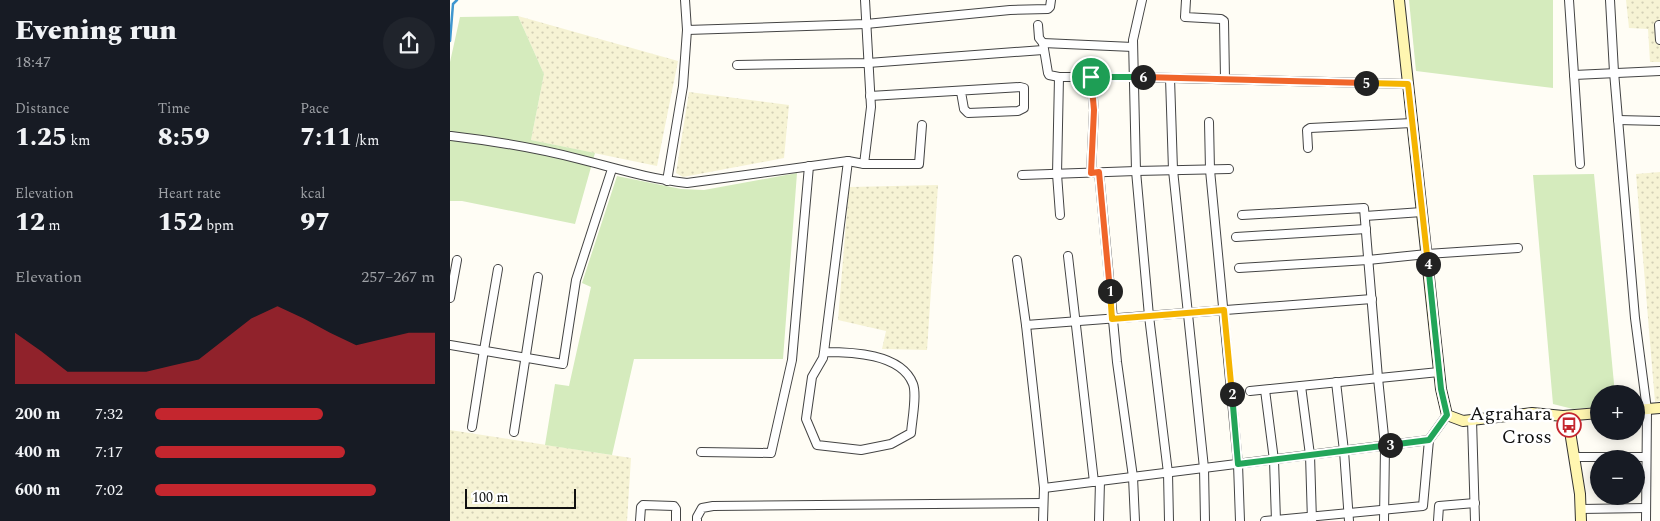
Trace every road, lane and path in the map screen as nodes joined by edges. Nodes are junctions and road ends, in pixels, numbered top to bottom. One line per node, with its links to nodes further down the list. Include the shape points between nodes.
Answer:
1 (685, 0): 14 (street)
2 (865, 0): 11 (street)
3 (1009, 0): 10 (street)
4 (1051, 0): 10 (street, via 1048,9)
5 (1142, 0): 17 (street)
6 (1186, 0): 27 (street, via 1185,16 1224,21)
7 (1399, 0): 28 (street)
8 (1569, 0): 22 (street)
9 (1610, 0): 21 (street)
10 (1010, 10): 11 (street)
11 (866, 24): 14 (street); 18 (street)
12 (1038, 25): 16 (street)
13 (1659, 25): 15 (street)
14 (687, 30): 50 (street, via 683,86)
15 (1660, 40)
16 (1043, 46): 17 (street); 18 (street); 23 (street, via 1049,75)
17 (1133, 47): 25 (street)
18 (868, 62): 19 (street); 30 (street)
19 (737, 65)
20 (1660, 71): 21 (street)
21 (1614, 72): 22 (street); 31 (street)
22 (1574, 75): 40 (street)
23 (1059, 77): 24 (street); 48 (street)
24 (1091, 77): 25 (street); 47 (street)
25 (1133, 77): 26 (street); 46 (street)
26 (1170, 78): 27 (street); 43 (street)
27 (1225, 79): 28 (street)
28 (1408, 84): 34 (street)
29 (961, 92): 29 (street, via 1024,88 1024,108 1018,111 968,112 964,109); 30 (street)
30 (870, 96): 39 (street)
31 (1618, 120): 32 (street); 81 (street)
32 (1660, 121)
33 (1209, 122): 44 (street)
34 (1412, 123): 37 (street, via 1310,128 1307,130); 51 (street)
35 (922, 125): 39 (street, via 919,164)
36 (451, 136): 42 (street, via 512,144)
37 (1308, 148)
38 (848, 161): 39 (street); 41 (street); 76 (street)
39 (864, 164)
40 (1580, 164)
41 (809, 166): 50 (street, via 687,183); 97 (street, via 792,360 771,453)
42 (612, 169): 50 (street); 77 (street, via 576,280 563,364)
43 (1173, 170): 44 (street); 46 (street); 69 (street)
44 (1210, 170): 45 (street); 68 (street)
45 (1230, 170)
46 (1136, 171): 47 (street); 70 (street)
47 (1095, 172): 48 (street); 71 (street)
48 (1057, 174): 49 (street); 52 (street)
49 (1022, 175)
50 (667, 181)
51 (1422, 212): 54 (street); 58 (street)
52 (1060, 215)
53 (1242, 215): 54 (street, via 1364,208)
54 (1365, 216): 55 (street)
55 (1366, 229): 56 (street); 62 (street)
56 (1236, 237)
57 (1518, 248): 58 (street)
58 (1427, 254): 62 (street); 78 (street)
59 (1068, 256): 72 (street)
60 (456, 260): 66 (street)
61 (1017, 260): 73 (street)
62 (1368, 260): 63 (street); 67 (street)
63 (1239, 268)
64 (498, 269): 75 (street)
65 (538, 277): 77 (street)
66 (450, 298)
67 (1372, 299): 68 (street); 79 (street)
68 (1224, 310): 69 (street); 102 (street)
69 (1187, 313): 70 (street); 103 (street)
70 (1149, 316): 71 (street); 104 (street)
71 (1112, 319): 72 (street); 105 (street)
72 (1076, 322): 73 (street); 106 (street)
73 (1026, 325): 107 (street)
74 (450, 345): 75 (street)
75 (484, 350): 77 (street); 91 (street)
76 (824, 352): 76 (street, via 853,352 888,360 903,369 913,384 911,434 891,444 861,450 817,445 806,419 812,377)
77 (526, 356): 92 (street)
78 (1439, 372): 79 (street); 88 (street)
79 (1378, 378): 80 (street); 95 (street)
80 (1336, 382): 82 (street); 96 (street)
81 (1639, 385)
82 (1301, 386): 83 (street); 98 (street)
83 (1265, 390): 84 (street); 101 (street)
84 (1250, 391)
85 (1660, 408): 86 (street)
86 (1645, 410)
87 (1590, 414): 89 (street)
88 (1447, 415): 90 (street, via 1463,421); 93 (street)
89 (1563, 416): 90 (street, via 1532,413); 100 (street, via 1569,425)
90 (1472, 420): 109 (street)
91 (472, 427)
92 (514, 432)
93 (1429, 440): 95 (street); 112 (street, via 1423,506)
94 (1644, 440): 99 (street)
95 (1385, 446): 96 (street); 112 (street)
96 (1344, 451): 98 (street); 113 (street)
97 (701, 452)
98 (1310, 455): 101 (street); 114 (street)
99 (1646, 456): 100 (street); 110 (street)
100 (1574, 457): 111 (street)
101 (1274, 460): 102 (street); 115 (street)
102 (1238, 464): 103 (street); 124 (street)
103 (1204, 468): 104 (street); 123 (street)
104 (1168, 473): 105 (street); 122 (street)
105 (1133, 477): 106 (street); 121 (street)
106 (1097, 482): 107 (street); 120 (street)
107 (1044, 488): 108 (street)
108 (1043, 503): 118 (street, via 713,506 702,508); 119 (street)
109 (1475, 503): 127 (street, via 1439,506); 128 (street)
110 (1646, 508): 111 (street); 130 (street)
111 (1581, 509): 129 (street)
112 (1384, 510): 113 (street); 126 (street)
113 (1349, 517): 114 (street)
114 (1312, 519): 115 (street)
115 (1276, 520): 125 (street)
116 (640, 521): 117 (street, via 640,507 644,505 674,506)
117 (676, 521)
118 (697, 521)
119 (1042, 521)
120 (1100, 521)
121 (1135, 521)
122 (1169, 521)
123 (1205, 521)
124 (1240, 521)
125 (1265, 521)
126 (1384, 521)
127 (1438, 521)
128 (1475, 521)
129 (1581, 521)
130 (1646, 521)

